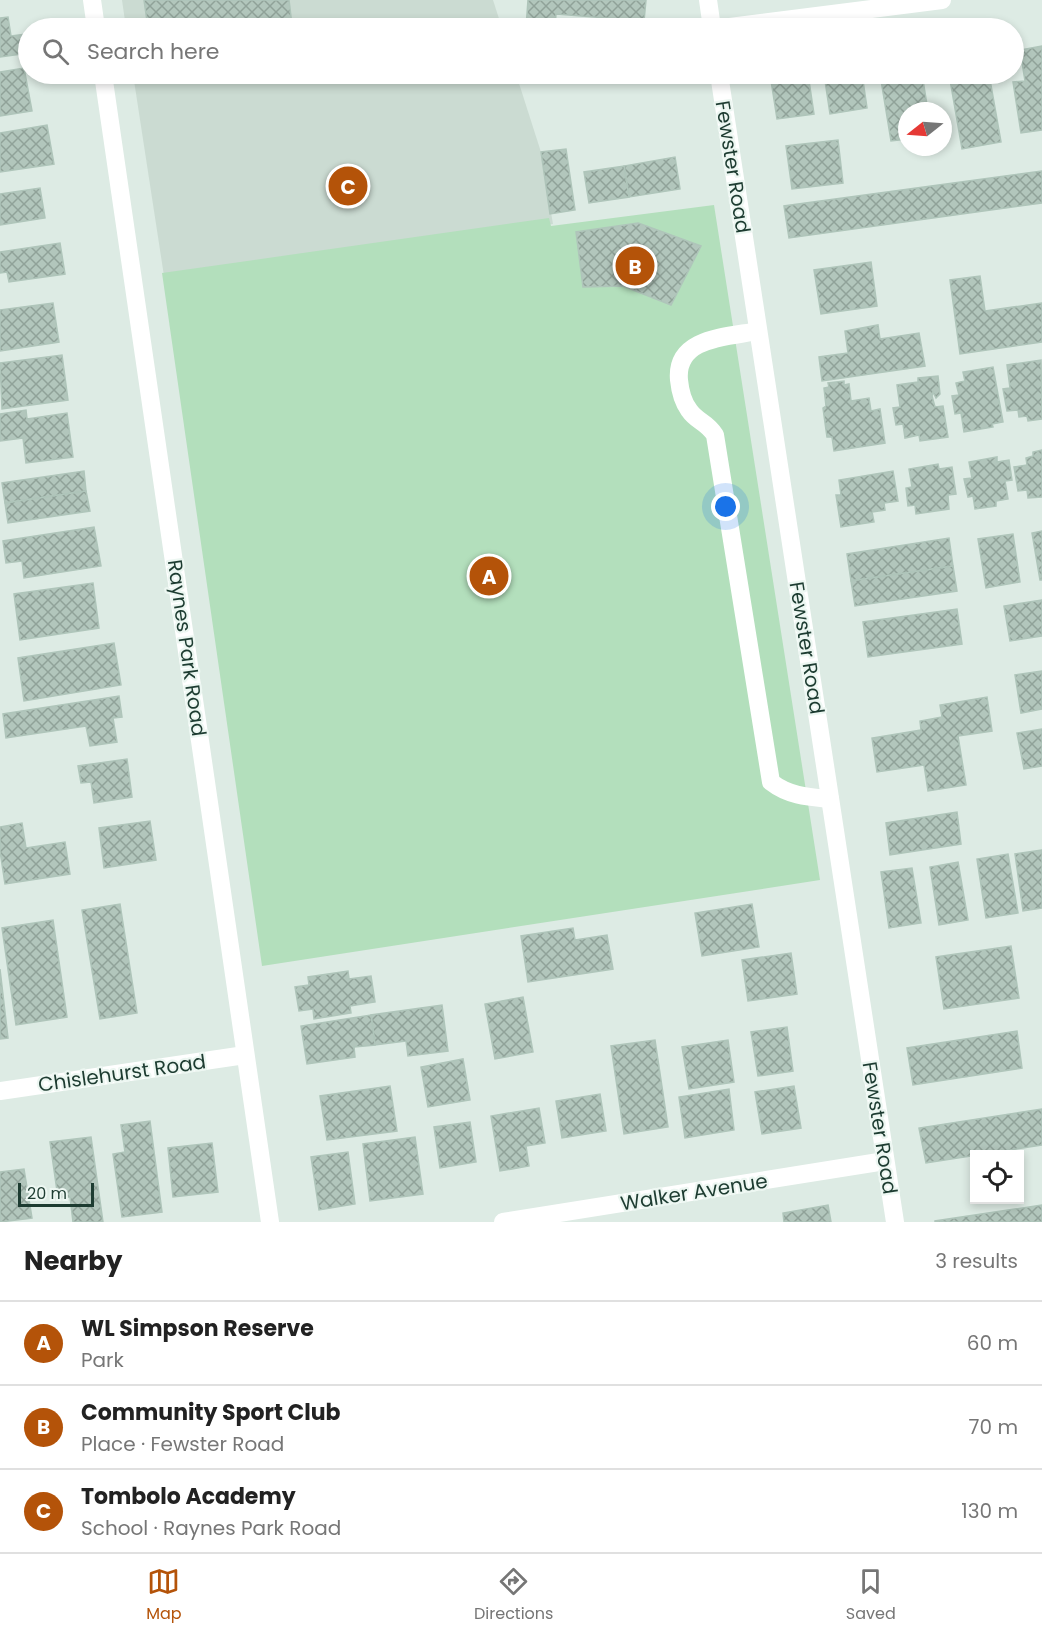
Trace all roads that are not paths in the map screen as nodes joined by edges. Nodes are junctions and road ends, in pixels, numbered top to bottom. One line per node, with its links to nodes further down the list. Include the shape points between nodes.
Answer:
1 (92, 0): 4 (street)
2 (708, 0): 5 (street)
3 (942, 0): 6 (street)
4 (95, 18)
5 (711, 18)
6 (801, 18)
7 (104, 84): 11 (street, Raynes Park Road)
8 (721, 84): 9 (street, Fewster Road)
9 (758, 331): 10 (street, Fewster Road); 10 (street, via 701,343 687,351 678,364 679,381 688,410 709,424 716,435 771,782 796,796)
10 (830, 799): 13 (street, Fewster Road)
11 (244, 1055): 12 (street, Chislehurst Road); 14 (street, Raynes Park Road)
12 (0, 1091)
13 (885, 1161): 15 (street, Walker Avenue); 16 (street, Fewster Road)
14 (270, 1222)
15 (503, 1222)
16 (895, 1222)

